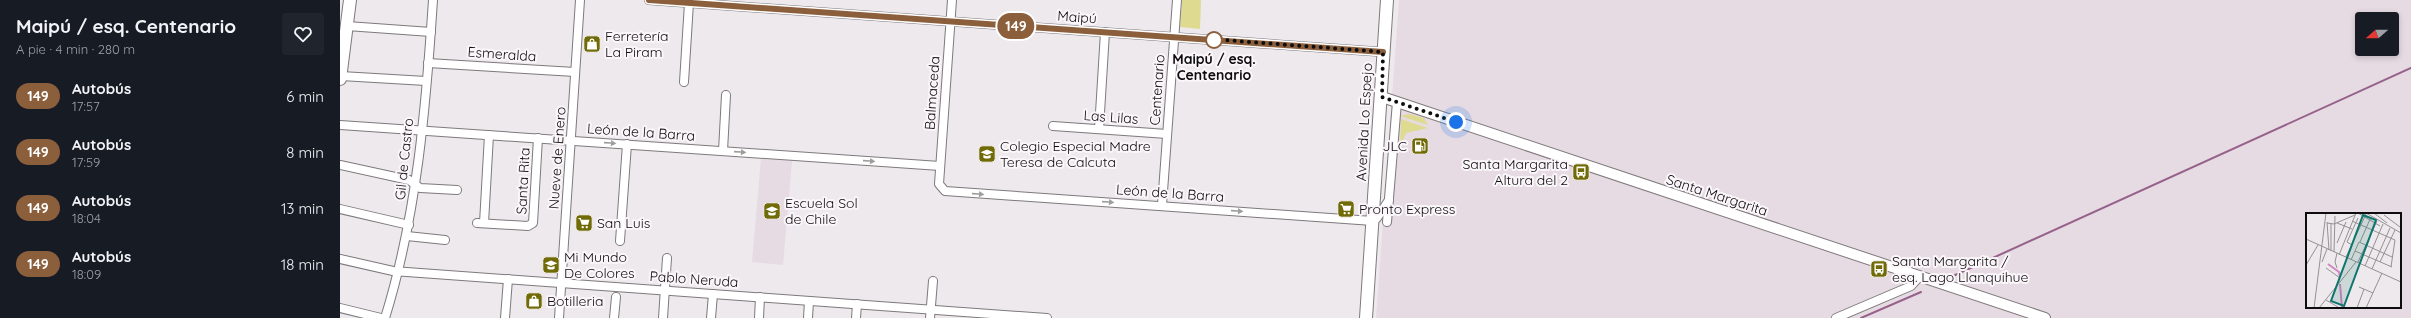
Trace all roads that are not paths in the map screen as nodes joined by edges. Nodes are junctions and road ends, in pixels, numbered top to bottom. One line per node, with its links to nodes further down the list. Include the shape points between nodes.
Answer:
1 (350, 0): 10 (main road)
2 (432, 0): 11 (street, Gil de Castro)
3 (580, 0): 16 (street, Nueve de Enero)
4 (649, 0): 8 (street, Maipú)
5 (952, 0): 9 (street, Balmaceda)
6 (1176, 0): 13 (street, Centenario)
7 (1387, 0): 14 (main road, Avenida Lo Espejo)
8 (688, 3): 9 (street, Maipú); 19 (street)
9 (950, 21): 12 (street, Maipú); 34 (street, Balmaceda)
10 (347, 26): 11 (street); 17 (main road)
11 (430, 32): 15 (street, Gil de Castro)
12 (1106, 32): 13 (street, Maipú); 25 (street)
13 (1174, 37): 14 (street, Maipú); 27 (street, Centenario)
14 (1383, 52): 21 (main road, Avenida Lo Espejo)
15 (428, 63): 16 (street, Esmeralda); 18 (street, Gil de Castro)
16 (575, 72): 30 (street, Nueve de Enero)
17 (340, 78): 18 (street)
18 (426, 81): 26 (street, Gil de Castro)
19 (684, 82)
20 (726, 95): 32 (street)
21 (1382, 97): 22 (street, Santa Margarita); 41 (main road, Avenida Lo Espejo)
22 (1397, 102): 38 (street, Avenida Lo Espejo); 50 (street, Santa Margarita, via 1694,203)
23 (340, 125): 26 (street, León de la Barra)
24 (1053, 126): 25 (street, Las Lilas)
25 (1099, 129): 27 (street, Las Lilas)
26 (421, 131): 28 (street, León de la Barra); 35 (street, Gil de Castro)
27 (1167, 134): 39 (street, Centenario)
28 (489, 135): 29 (street, León de la Barra); 29 (street, Santa Rita, via 480,223 528,226 533,223)
29 (538, 138): 30 (street, León de la Barra)
30 (571, 140): 31 (street, León de la Barra, one-way to 31); 53 (street, Nueve de Enero)
31 (627, 144): 32 (street, León de la Barra); 46 (street)
32 (723, 151): 34 (street, León de la Barra, one-way to 34)
33 (340, 165): 35 (street, via 409,180)
34 (940, 166): 36 (street, Balmaceda)
35 (415, 185): 37 (street, via 426,189); 43 (street, Gil de Castro)
36 (940, 188): 39 (street, León de la Barra, one-way to 39, via 947,192)
37 (457, 190)
38 (1389, 200): 41 (street); 42 (street, Avenida Lo Espejo)
39 (1162, 205): 41 (street, León de la Barra, one-way to 41)
40 (340, 209): 43 (street)
41 (1373, 221): 75 (main road, Avenida Lo Espejo)
42 (1388, 222)
43 (409, 225): 44 (street, Gil de Castro)
44 (407, 236): 45 (street); 49 (street, Gil de Castro)
45 (445, 240)
46 (620, 241)
47 (667, 258): 54 (street)
48 (340, 259): 49 (street, Pablo Neruda)
49 (399, 271): 51 (street, Pablo Neruda); 65 (street, Gil de Castro)
50 (1920, 276): 62 (street, via 1911,286); 77 (street, Santa Margarita)
51 (508, 279): 53 (street, Pablo Neruda); 66 (street)
52 (933, 281): 61 (street)
53 (562, 282): 54 (street, Pablo Neruda); 67 (street, Nueve de Enero)
54 (665, 290): 55 (street, Pablo Neruda); 69 (street)
55 (713, 294): 57 (street, Pablo Neruda); 70 (street)
56 (616, 297): 68 (street)
57 (760, 297): 58 (street, Pablo Neruda); 71 (street)
58 (809, 301): 59 (street, Pablo Neruda); 72 (street)
59 (856, 304): 61 (street, Pablo Neruda); 73 (street)
60 (340, 308): 64 (street)
61 (930, 314): 63 (street, Pablo Neruda)
62 (1856, 314): 76 (street)
63 (1003, 316): 74 (street, Pablo Neruda)
64 (381, 318)
65 (385, 318)
66 (505, 318)
67 (560, 318)
68 (614, 318)
69 (663, 318)
70 (711, 318)
71 (759, 318)
72 (808, 318)
73 (856, 318)
74 (1047, 318)
75 (1366, 318)
76 (1836, 318)
77 (2045, 318)

